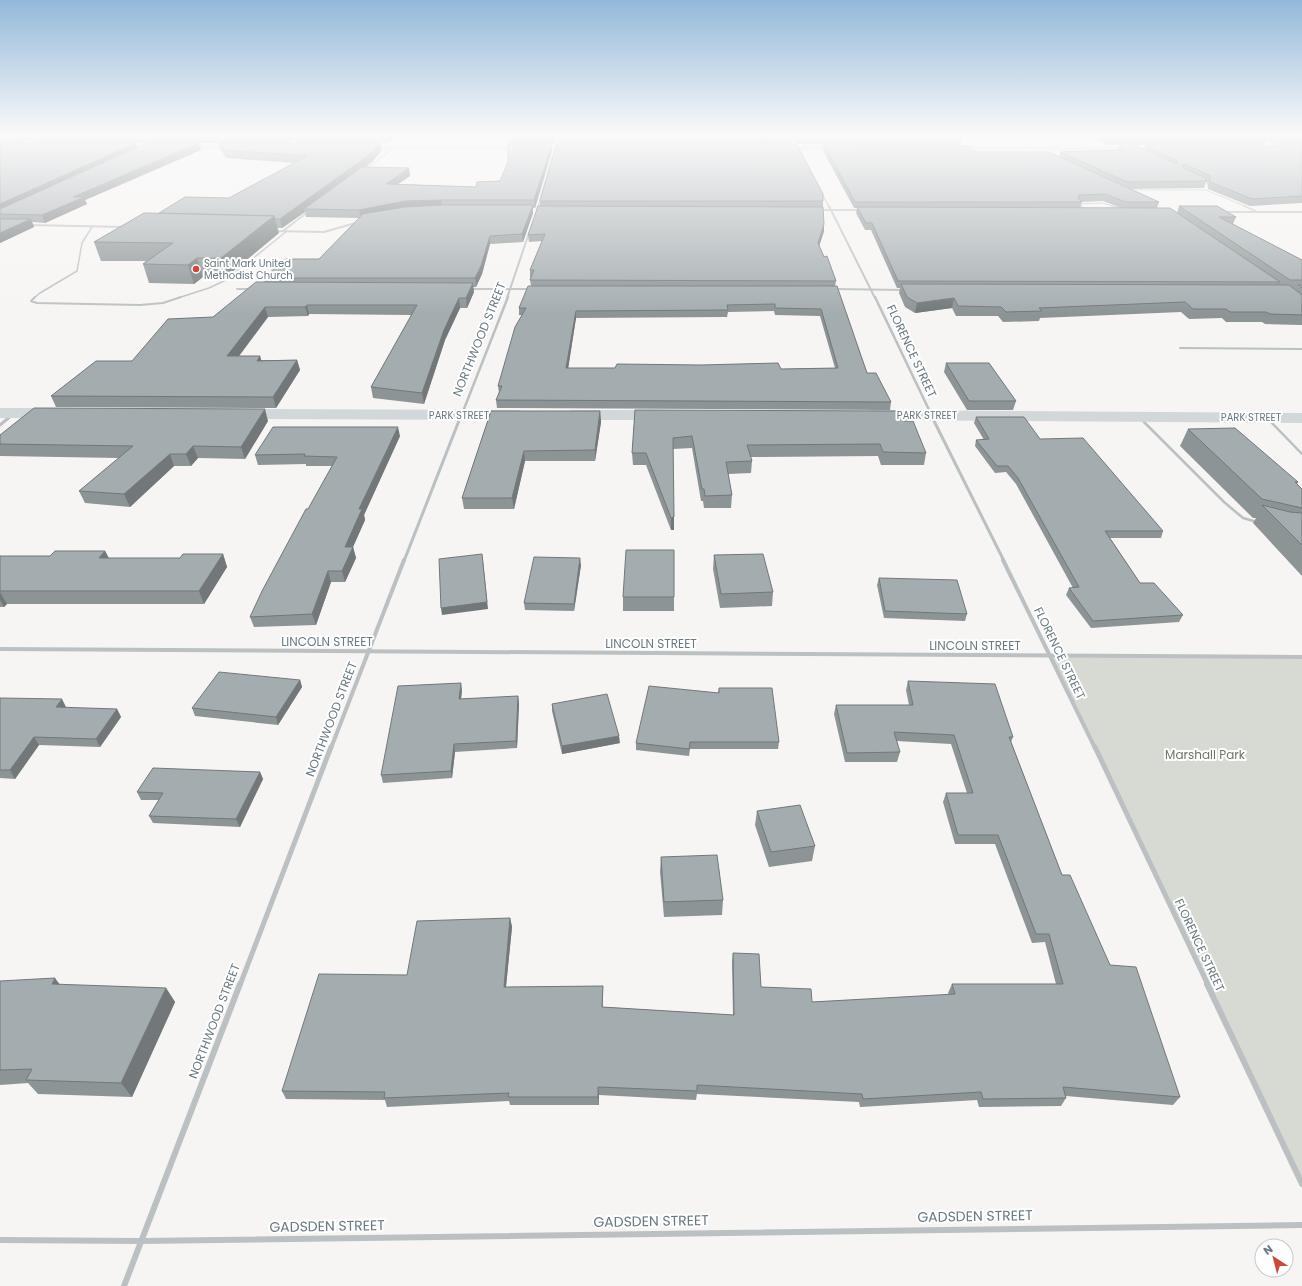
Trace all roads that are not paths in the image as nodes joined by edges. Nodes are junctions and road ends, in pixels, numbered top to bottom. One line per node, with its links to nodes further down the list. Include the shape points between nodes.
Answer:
1 (542, 195): 10 (street)
2 (823, 195): 7 (street, FLORENCE STREET)
3 (1218, 195): 17 (lane)
4 (314, 208): 26 (street)
5 (1121, 209): 13 (lane, via 1103,203 1078,204)
6 (817, 210): 7 (street)
7 (831, 210): 8 (street); 34 (street, FLORENCE STREET)
8 (868, 210)
9 (530, 211): 10 (street)
10 (537, 211): 11 (street); 19 (street)
11 (541, 211)
12 (1082, 212): 13 (street)
13 (1087, 212)
14 (1118, 212): 15 (street)
15 (1125, 212)
16 (1219, 212): 17 (street)
17 (1258, 212): 18 (street)
18 (1302, 212)
19 (536, 214)
20 (362, 220): 27 (street, via 324,232)
21 (23, 225): 22 (street)
22 (92, 227): 23 (street); 27 (lane, via 85,236 80,250 78,271 31,301 126,305 163,303 226,280)
23 (124, 228)
24 (530, 230): 31 (street, NORTHWOOD STREET)
25 (267, 231): 26 (street)
26 (282, 231): 27 (street)
27 (287, 231)
28 (237, 289): 29 (street)
29 (261, 289)
30 (467, 289): 31 (street)
31 (511, 289): 32 (street); 41 (street, NORTHWOOD STREET)
32 (534, 289)
33 (832, 289): 34 (street)
34 (871, 289): 35 (street); 46 (street, FLORENCE STREET)
35 (911, 290)
36 (1180, 348): 37 (lane)
37 (1302, 349)
38 (7, 413): 39 (main road); 50 (street)
39 (70, 413)
40 (219, 414): 41 (main road, PARK STREET)
41 (460, 415): 42 (main road, PARK STREET); 54 (street, NORTHWOOD STREET)
42 (532, 415)
43 (556, 415): 44 (main road)
44 (684, 415)
45 (859, 415): 46 (main road, PARK STREET)
46 (931, 415): 47 (main road, PARK STREET); 55 (street, FLORENCE STREET)
47 (1139, 417): 48 (main road, PARK STREET); 52 (lane, via 1224,502 1243,518)
48 (1266, 417): 49 (main road, PARK STREET); 51 (lane)
49 (1302, 418)
50 (0, 425)
51 (1302, 454)
52 (1258, 522)
53 (0, 649): 54 (street, LINCOLN STREET)
54 (368, 651): 55 (street, LINCOLN STREET); 60 (street, NORTHWOOD STREET)
55 (1051, 655): 56 (street, LINCOLN STREET); 57 (street, FLORENCE STREET)
56 (1302, 657)
57 (1302, 1184)
58 (1302, 1225): 60 (street, GADSDEN STREET)
59 (0, 1240): 60 (street, GADSDEN STREET)
60 (141, 1241): 61 (street, NORTHWOOD STREET)
61 (124, 1286)

